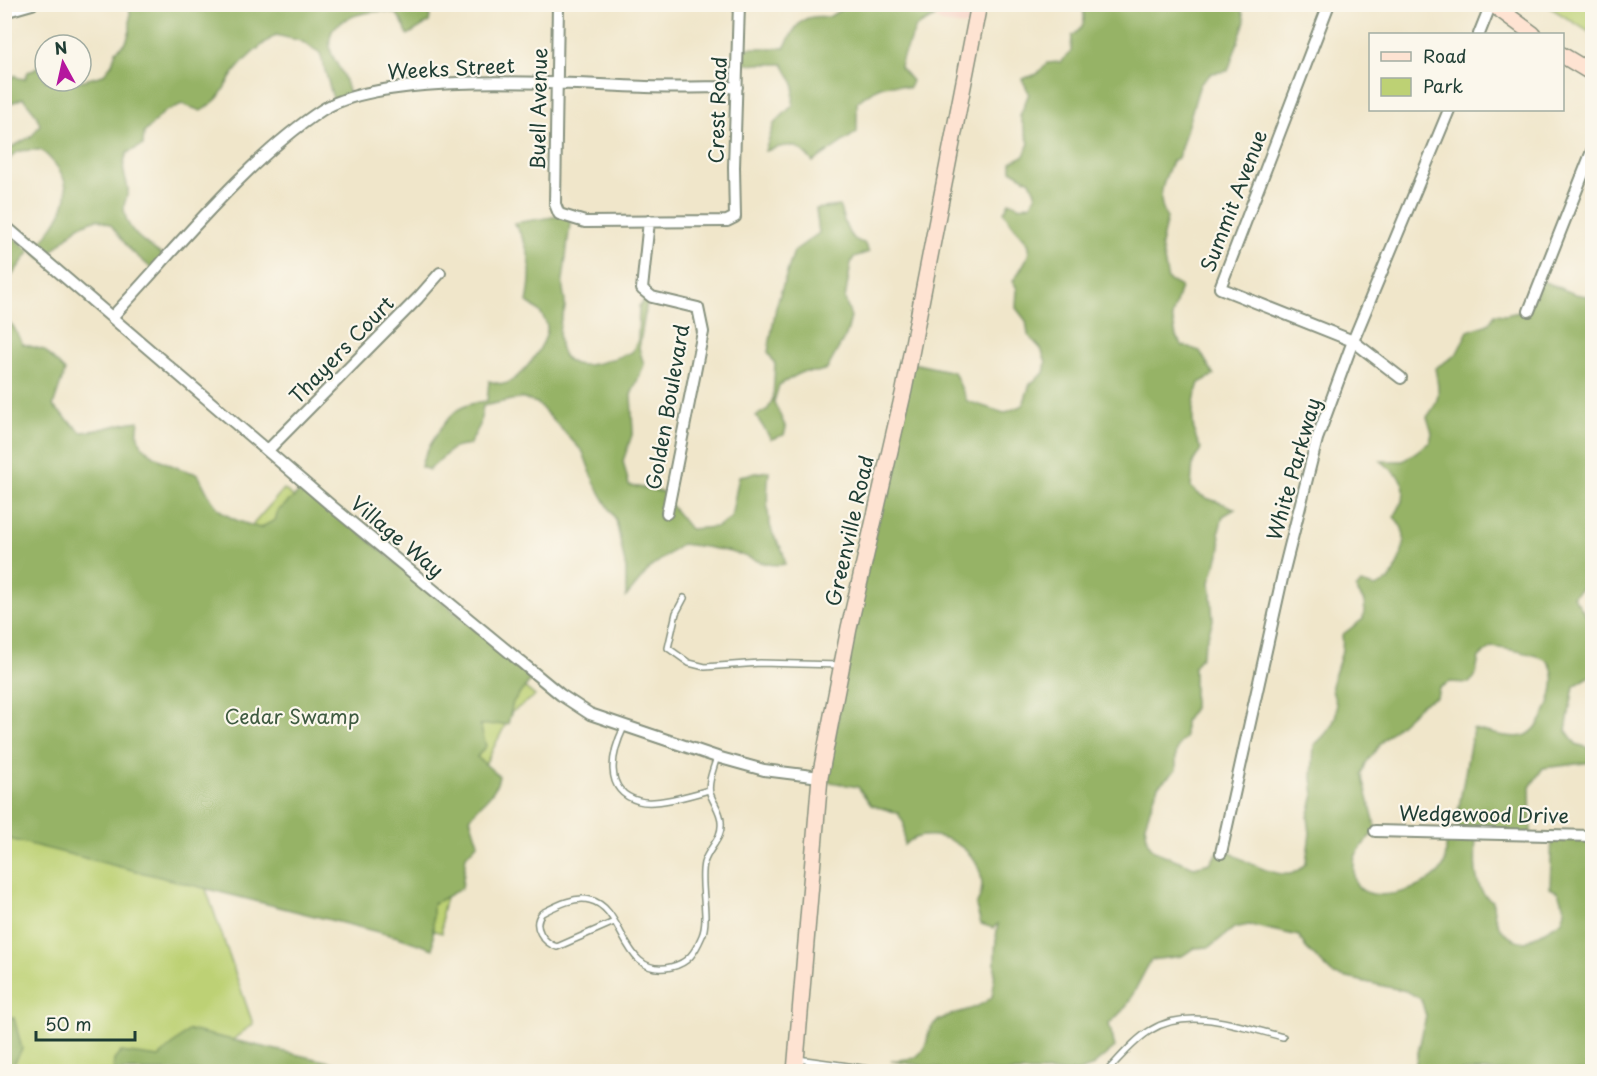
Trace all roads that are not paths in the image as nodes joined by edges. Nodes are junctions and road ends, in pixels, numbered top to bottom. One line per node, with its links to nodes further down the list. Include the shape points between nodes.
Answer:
1 (32, 4): 7 (street)
2 (558, 4): 12 (street, Buell Avenue)
3 (739, 4): 13 (street, Crest Road)
4 (979, 4): 26 (main road, Greenville Road, via 904,390)
5 (1329, 4): 21 (street, Summit Avenue, via 1220,288)
6 (1492, 4): 8 (street); 9 (main road)
7 (4, 12)
8 (1479, 33)
9 (1532, 33)
10 (1564, 56): 11 (main road)
11 (1593, 73)
12 (558, 83): 13 (street, Weeks Street); 16 (street, Buell Avenue, via 555,204 559,214 585,222); 20 (street, Weeks Street, via 404,87 367,93 324,109 286,137 236,184)
13 (737, 87): 16 (street, Crest Road, via 735,217 727,221)
14 (1449, 111): 21 (street, White Parkway)
15 (1593, 151): 19 (street)
16 (649, 221): 24 (street, Golden Boulevard, via 642,289 652,297 698,308 703,332)
17 (4, 225): 20 (street, Village Way)
18 (440, 273): 23 (street, Thayers Court)
19 (1529, 311)
20 (112, 317): 23 (street, Village Way)
21 (1353, 341): 22 (street, Summit Avenue); 33 (street, White Parkway, via 1312,462 1283,574)
22 (1401, 378)
23 (268, 450): 27 (street, Village Way, via 561,695 590,714)
24 (667, 513)
25 (684, 598): 26 (lane, via 676,613 668,648 689,663 705,667 760,663)
26 (842, 665): 29 (main road, Greenville Road)
27 (624, 727): 28 (street, Village Way); 30 (lane, via 612,759 617,784 627,796 641,802)
28 (717, 757): 29 (street, Village Way, via 764,770); 30 (lane)
29 (820, 777): 36 (main road, Greenville Road)
30 (709, 790): 34 (lane, via 719,813 721,831 704,861 704,932 695,953 684,962 655,968 628,949)
31 (1375, 831): 32 (street, Wedgewood Drive)
32 (1593, 836)
33 (1221, 853)
34 (614, 922): 34 (lane, via 604,906 578,899 542,912 538,923 542,937 557,947)
35 (1283, 1037): 38 (lane, via 1216,1021 1165,1024 1150,1031)
36 (795, 1065): 37 (lane)
37 (891, 1071)
38 (1106, 1071)

